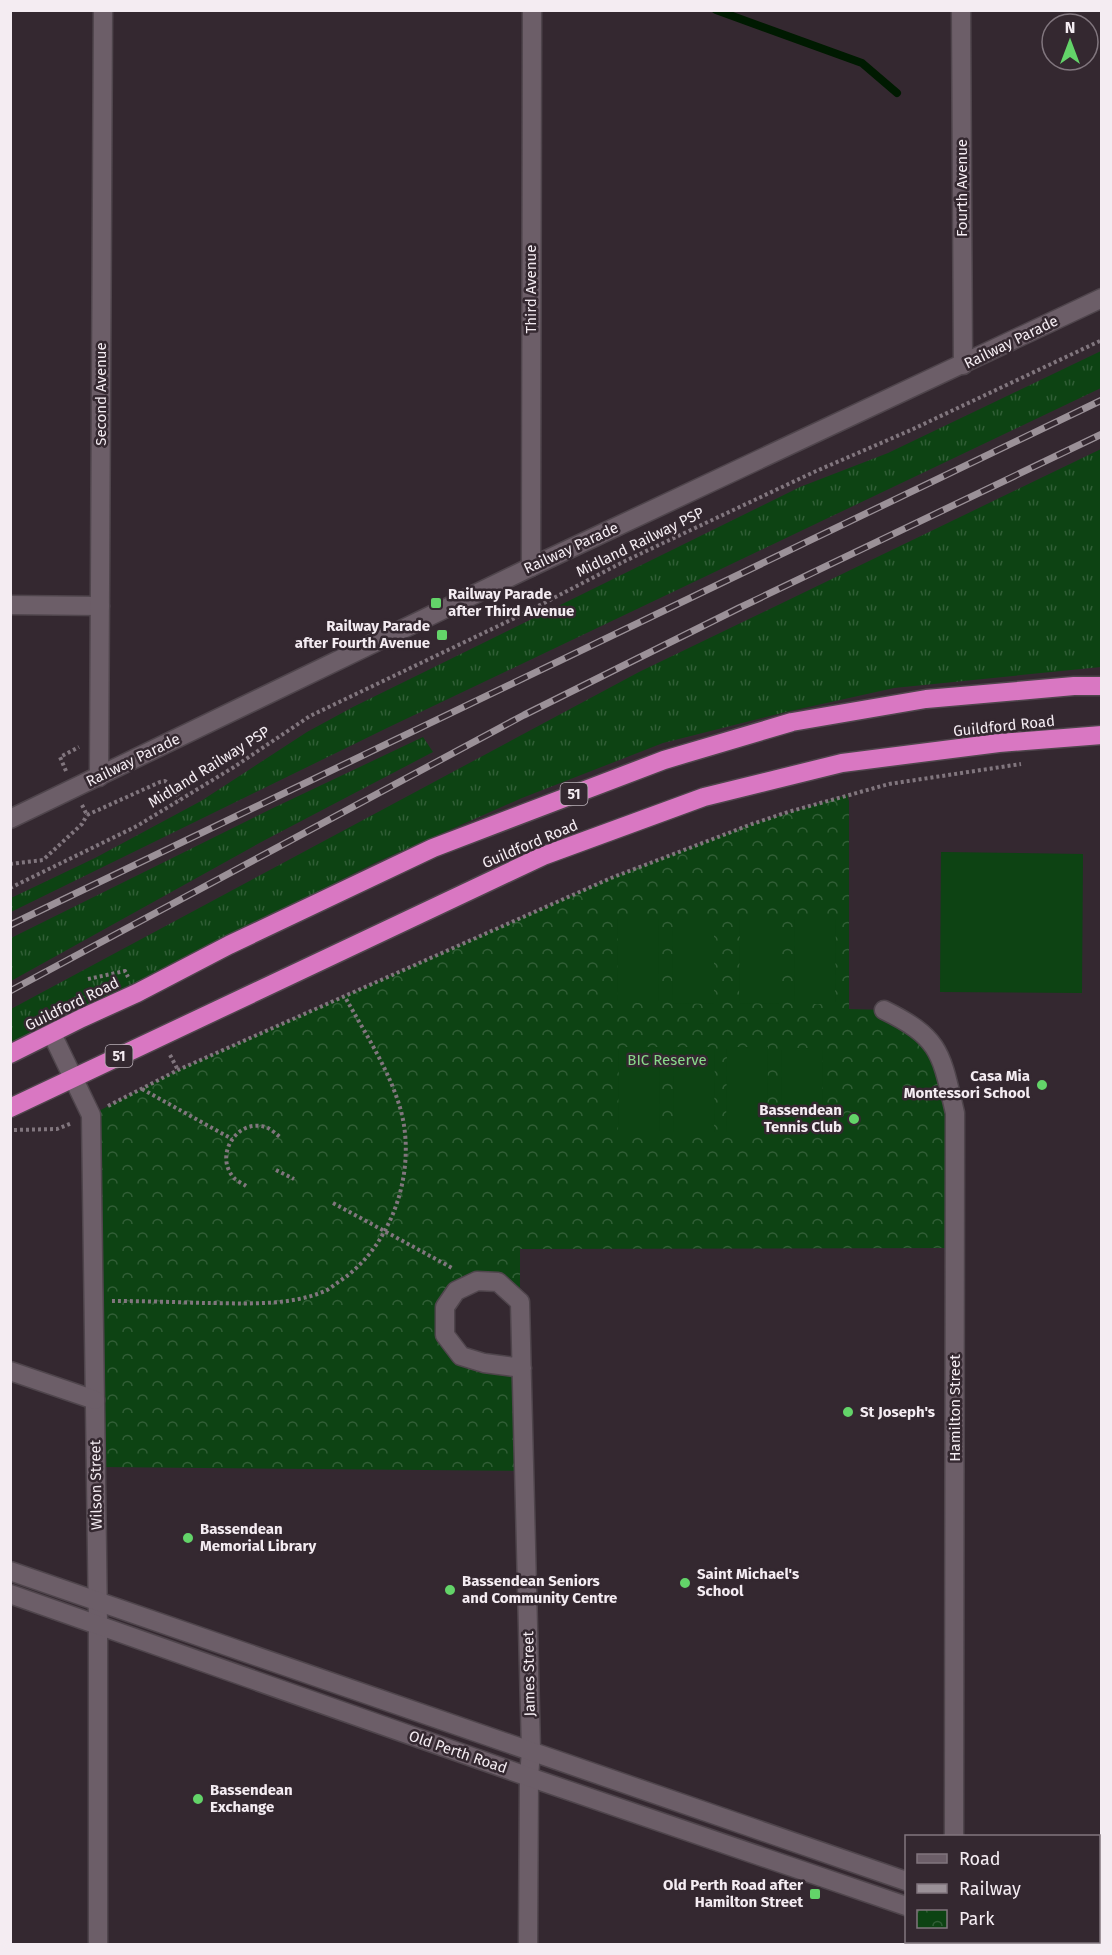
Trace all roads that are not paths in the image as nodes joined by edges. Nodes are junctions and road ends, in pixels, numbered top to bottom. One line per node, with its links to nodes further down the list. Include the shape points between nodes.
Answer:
1 (102, 10): 8 (street, Second Avenue)
2 (532, 10): 6 (street, Third Avenue)
3 (961, 10): 5 (street, Fourth Avenue)
4 (1101, 298): 5 (street, Railway Parade)
5 (963, 365): 6 (street, Railway Parade)
6 (531, 567): 11 (street, Railway Parade)
7 (10, 605): 8 (street)
8 (100, 606): 11 (street, Second Avenue)
9 (1101, 686): 14 (highway, Guildford Road / 51, via 926,699 792,722 664,760 433,848)
10 (1101, 735): 16 (highway, Guildford Road / 51, via 999,743 842,763 704,797 543,856)
11 (99, 777): 12 (street, Railway Parade)
12 (10, 819)
13 (884, 1010): 27 (street, Hamilton Street, via 926,1035 942,1060 955,1113)
14 (52, 1034): 15 (highway, Guildford Road / 51); 16 (street, Wilson Street)
15 (10, 1054)
16 (73, 1077): 17 (highway, Guildford Road / 51); 20 (street, Wilson Street, via 91,1115)
17 (10, 1108)
18 (522, 1368): 18 (street, James Street, via 520,1302 498,1282 477,1281 456,1291 445,1307 445,1335 461,1356); 25 (street, James Street)
19 (10, 1371): 20 (street)
20 (95, 1400): 23 (street, Wilson Street)
21 (10, 1571): 23 (street, Old Perth Road)
22 (10, 1594): 24 (street, Old Perth Road)
23 (98, 1603): 24 (street, Wilson Street); 25 (street, Old Perth Road)
24 (98, 1625): 26 (street, Old Perth Road); 30 (street, Wilson Street)
25 (531, 1751): 26 (street, James Street); 28 (street, Old Perth Road)
26 (529, 1778): 29 (street, Old Perth Road); 31 (street, James Street)
27 (954, 1835)
28 (905, 1881)
29 (905, 1906)
30 (98, 1944)
31 (528, 1944)

